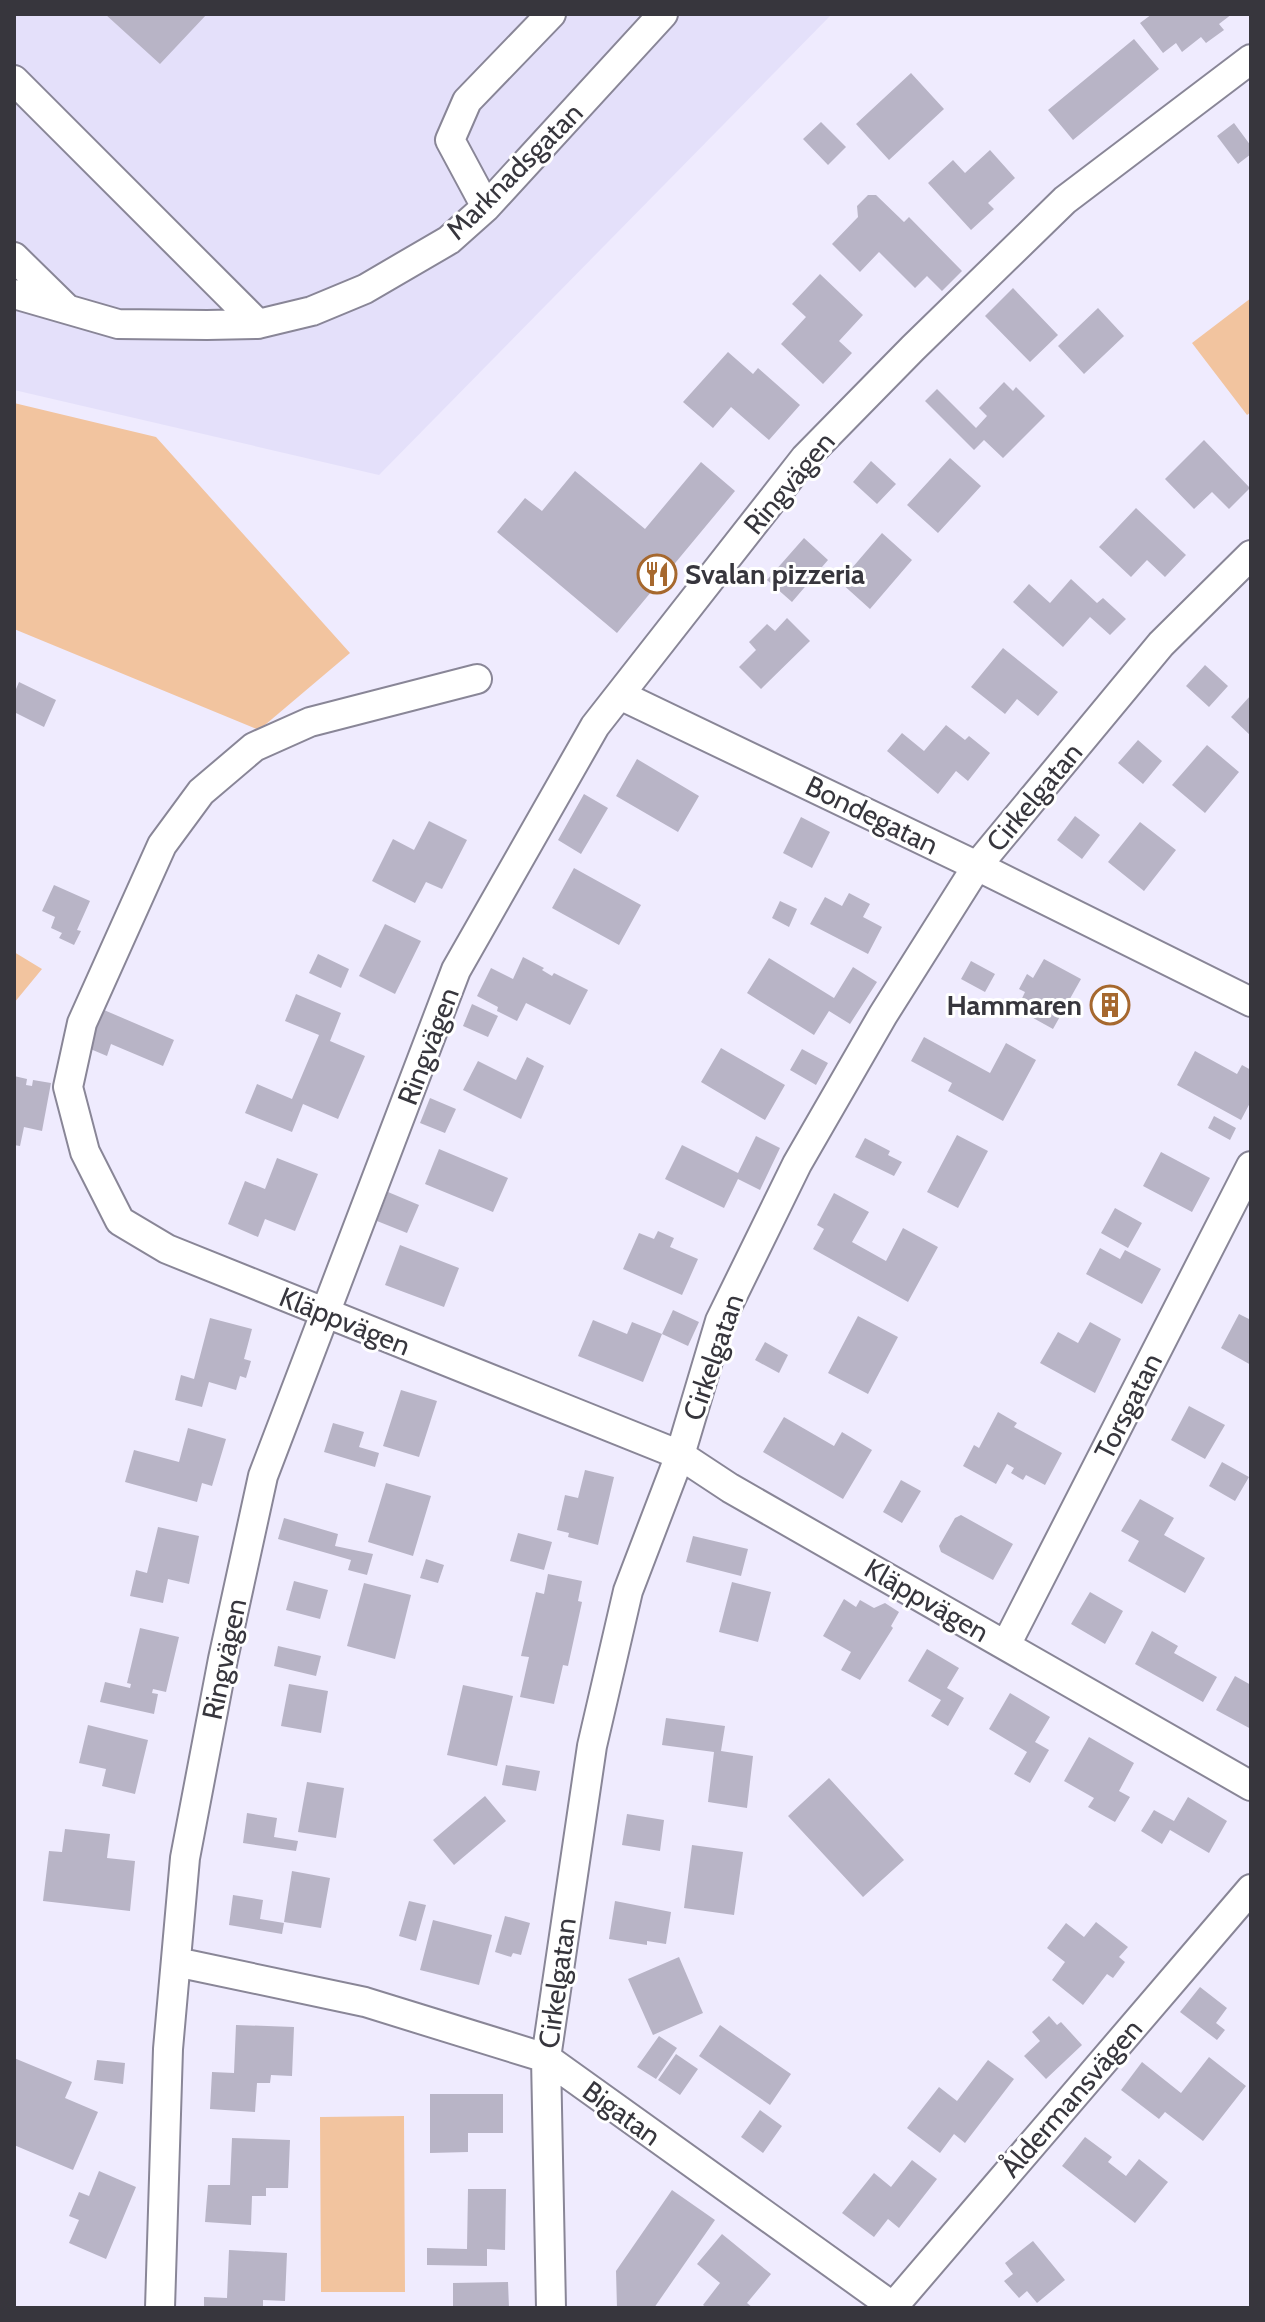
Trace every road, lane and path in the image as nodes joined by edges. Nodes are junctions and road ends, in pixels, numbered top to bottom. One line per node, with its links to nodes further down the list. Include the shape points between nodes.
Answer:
1 (551, 14): 5 (street, via 467,101 450,140)
2 (663, 14): 5 (street, Marknadsgatan)
3 (1251, 59): 12 (street, Ringvägen, via 1065,200 913,348 805,458)
4 (14, 80): 9 (street)
5 (486, 207): 9 (street, Marknadsgatan, via 449,240 365,289 312,311)
6 (14, 257): 8 (street)
7 (14, 294): 8 (street, Marknadsgatan)
8 (69, 311): 9 (street, Marknadsgatan, via 118,324)
9 (258, 324)
10 (1251, 555): 13 (street, Cirkelgatan, via 1161,644)
11 (477, 679): 16 (street, Kläppvägen, via 310,722 254,747 201,792 162,845 82,1023 68,1087 85,1152 120,1221 167,1249)
12 (620, 695): 13 (street, Bondegatan); 16 (street, Ringvägen, via 595,726 456,970)
13 (977, 866): 14 (street, Bondegatan); 17 (street, Cirkelgatan, via 797,1164 720,1321)
14 (1251, 1002)
15 (1251, 1166): 18 (street, Torsgatan)
16 (326, 1314): 17 (street, Kläppvägen); 21 (street, Ringvägen, via 263,1476 185,1858)
17 (680, 1455): 18 (street, Kläppvägen); 22 (street, Cirkelgatan, via 628,1591 592,1746)
18 (1006, 1645): 19 (street, Kläppvägen)
19 (1251, 1786)
20 (1251, 1889): 23 (street, Åldermansvägen)
21 (176, 1962): 22 (street, Bigatan, via 365,2002); 24 (street, Ringvägen)
22 (546, 2058): 23 (street, Bigatan); 25 (street, Cirkelgatan)
23 (892, 2307)
24 (160, 2308)
25 (551, 2308)

